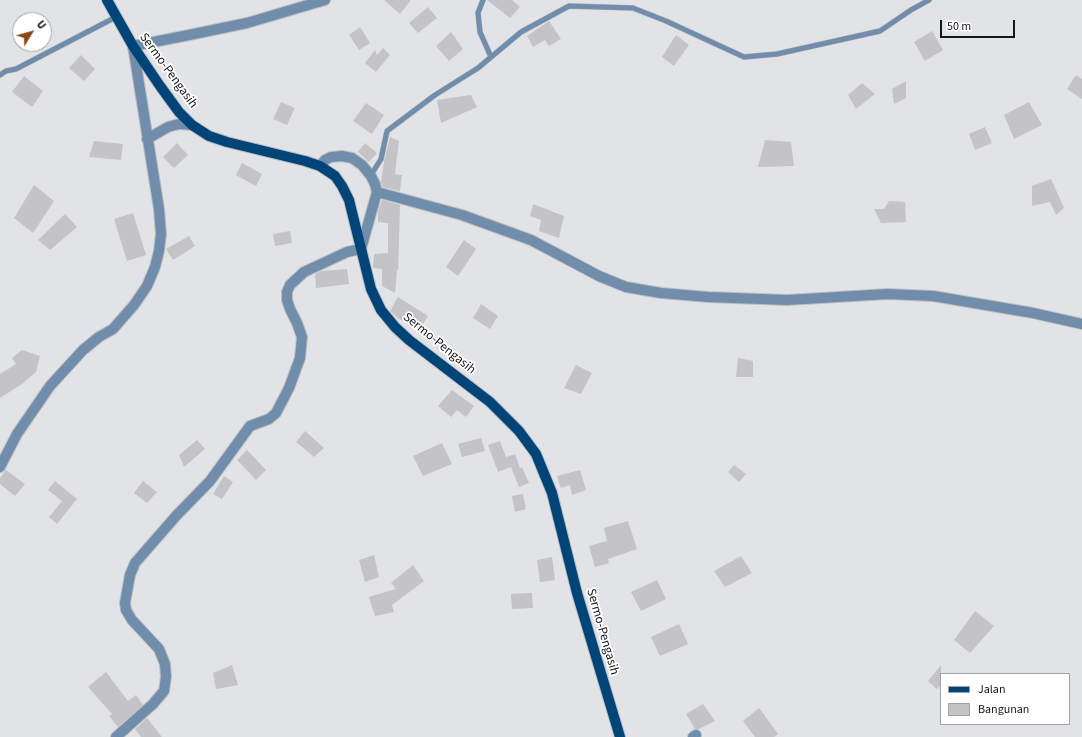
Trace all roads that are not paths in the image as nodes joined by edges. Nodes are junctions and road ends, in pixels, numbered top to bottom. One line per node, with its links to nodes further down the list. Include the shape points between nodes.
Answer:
1 (107, 0): 5 (main road, Sermo-Pengasih)
2 (325, 0): 6 (street, via 247,23)
3 (483, 0): 7 (lane, via 478,13 480,32)
4 (929, 0): 7 (lane, via 880,31 777,54 744,57 633,8 569,6 521,32)
5 (116, 17): 6 (main road, Sermo-Pengasih); 8 (lane)
6 (133, 46): 9 (main road, Sermo-Pengasih, via 160,86); 10 (street)
7 (491, 57): 12 (lane, via 387,131 380,159)
8 (0, 75)
9 (192, 125): 10 (street, via 178,124 168,127); 11 (main road, Sermo-Pengasih, via 209,136 227,142)
10 (147, 139): 16 (street, via 155,178 161,234 159,251 147,286 113,329 83,350 50,386 17,434)
11 (320, 166): 12 (street, via 331,157 342,156 352,158); 14 (main road, Sermo-Pengasih, via 335,176 342,186)
12 (371, 176): 13 (street)
13 (377, 192): 14 (street); 15 (street, via 462,215 531,240 626,287 708,297 788,300 888,294 933,296)
14 (361, 249): 17 (street, via 347,252 304,272 290,285 287,300 302,337 300,358 276,413 269,419 250,426 210,481 135,563 127,589 126,610 159,649 165,664 166,677 164,691); 18 (main road, Sermo-Pengasih, via 371,289 381,310 395,328 490,402 519,431 536,454 552,493 577,593)
15 (1082, 324)
16 (0, 467)
17 (116, 737)
18 (620, 737)

